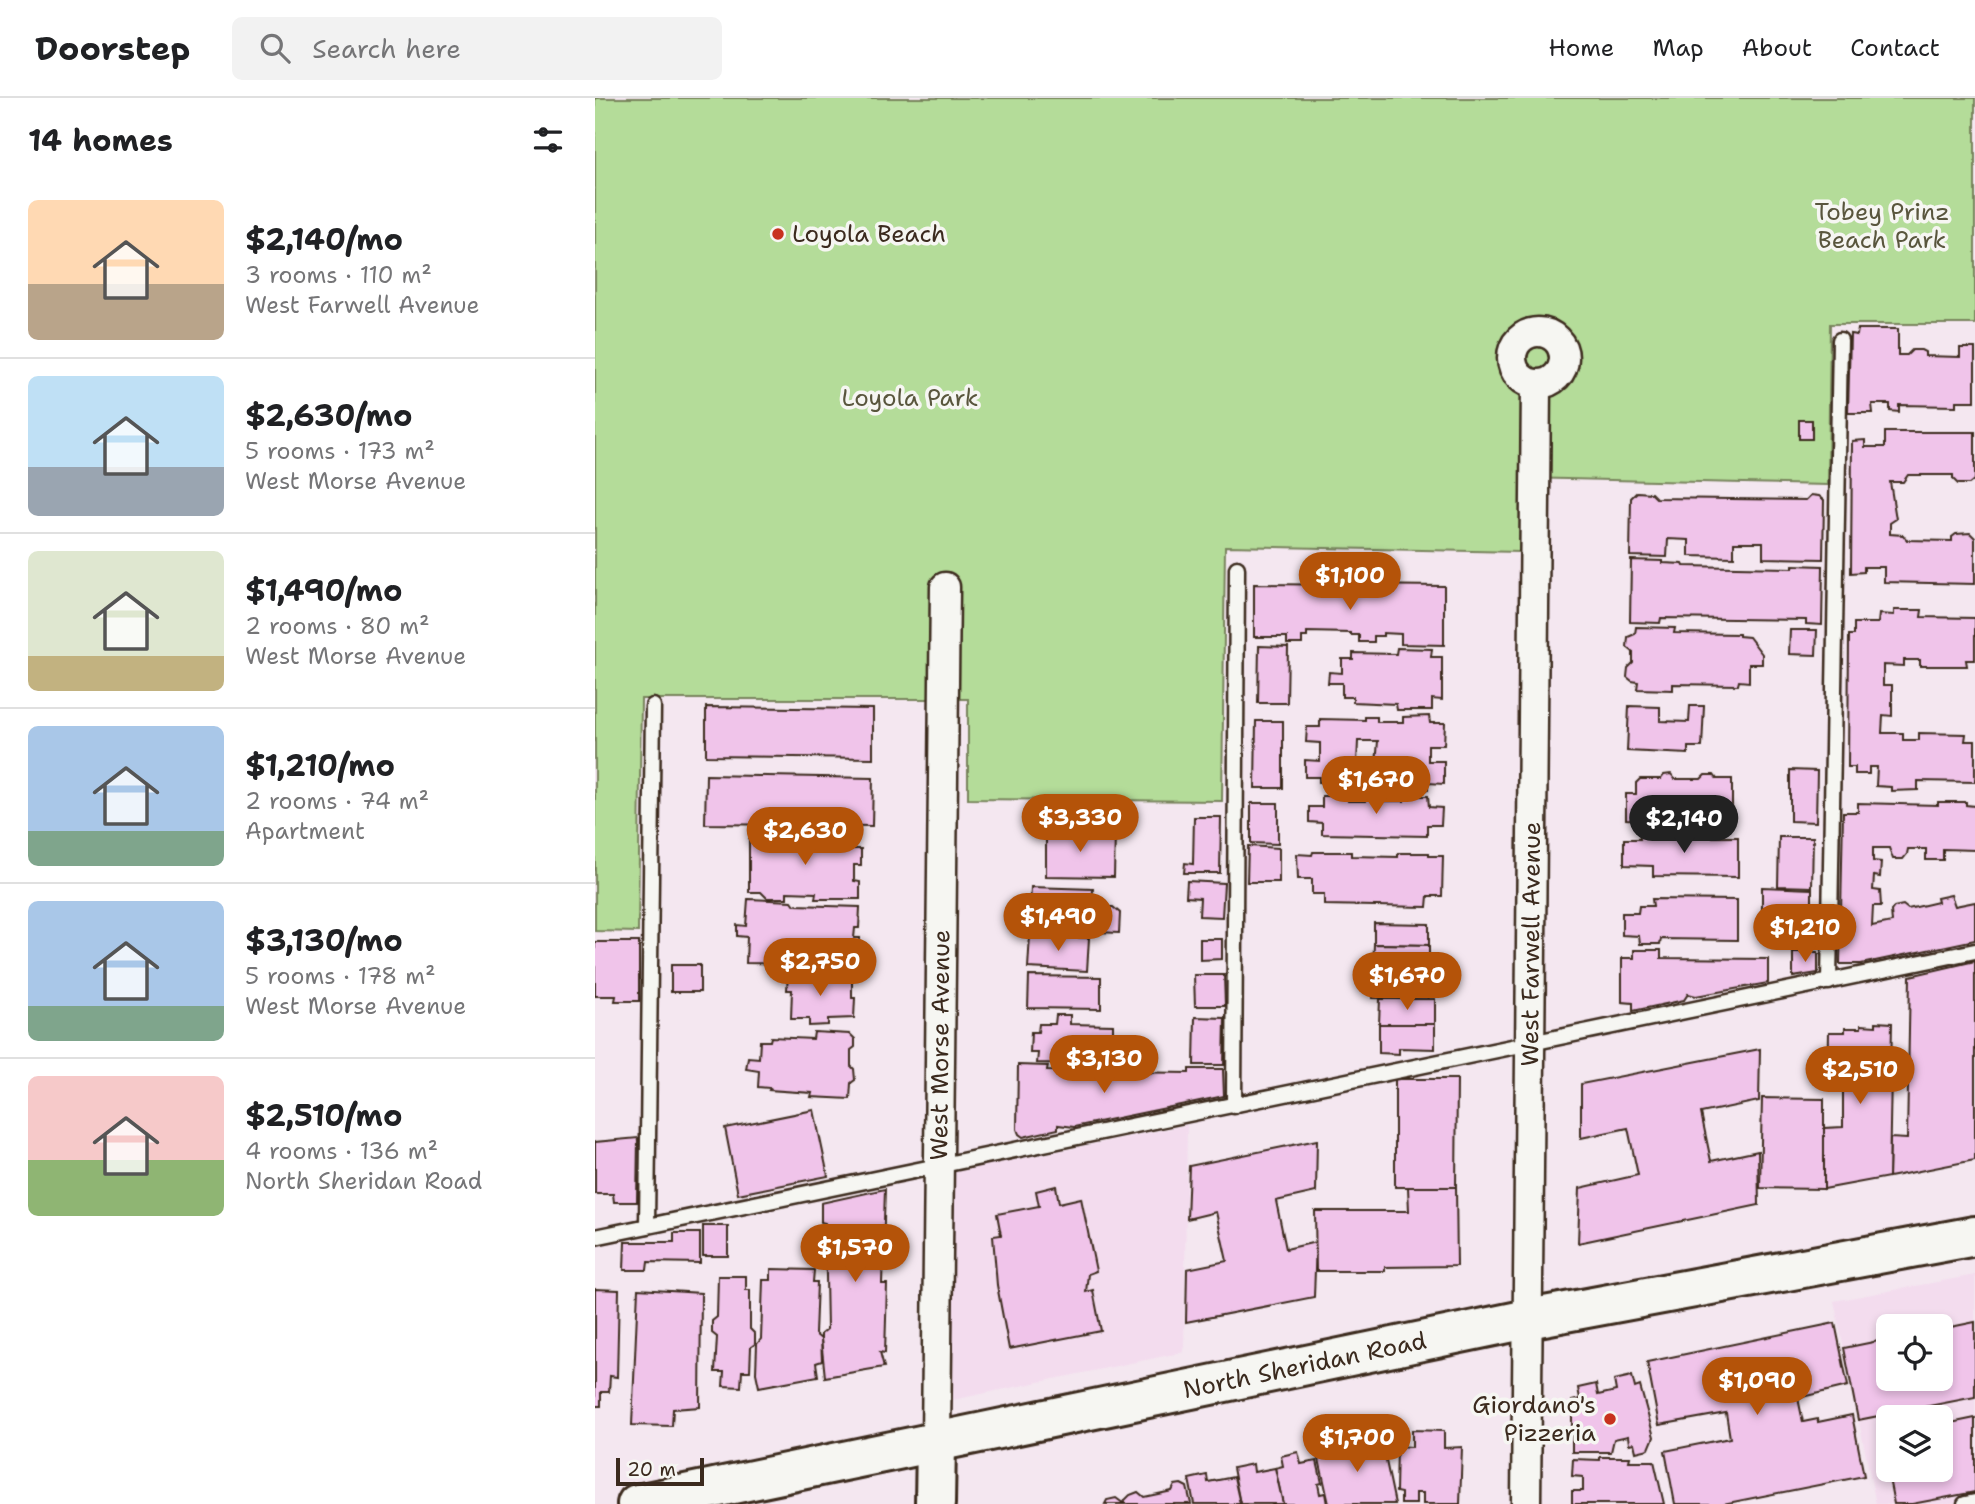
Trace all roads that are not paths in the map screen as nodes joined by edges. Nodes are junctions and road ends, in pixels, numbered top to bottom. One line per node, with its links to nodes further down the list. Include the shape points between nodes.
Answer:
1 (1840, 340): 7 (lane)
2 (1537, 384): 8 (street, West Farwell Avenue)
3 (1237, 568): 9 (lane)
4 (945, 587): 10 (street, West Morse Avenue)
5 (653, 706): 11 (lane)
6 (1975, 951): 7 (lane)
7 (1829, 982): 8 (lane)
8 (1531, 1042): 9 (lane); 14 (street, West Farwell Avenue)
9 (1234, 1106): 10 (lane)
10 (939, 1166): 11 (lane); 15 (street, West Morse Avenue)
11 (647, 1226): 13 (lane)
12 (1975, 1236): 14 (main road, North Sheridan Road)
13 (595, 1237)
14 (1528, 1319): 15 (main road, North Sheridan Road); 19 (street, West Farwell Avenue)
15 (936, 1442): 17 (main road, North Sheridan Road); 18 (main road, West Morse Avenue)
16 (1975, 1502): 20 (lane)
17 (638, 1504)
18 (935, 1504)
19 (1526, 1504)
20 (1965, 1504)

